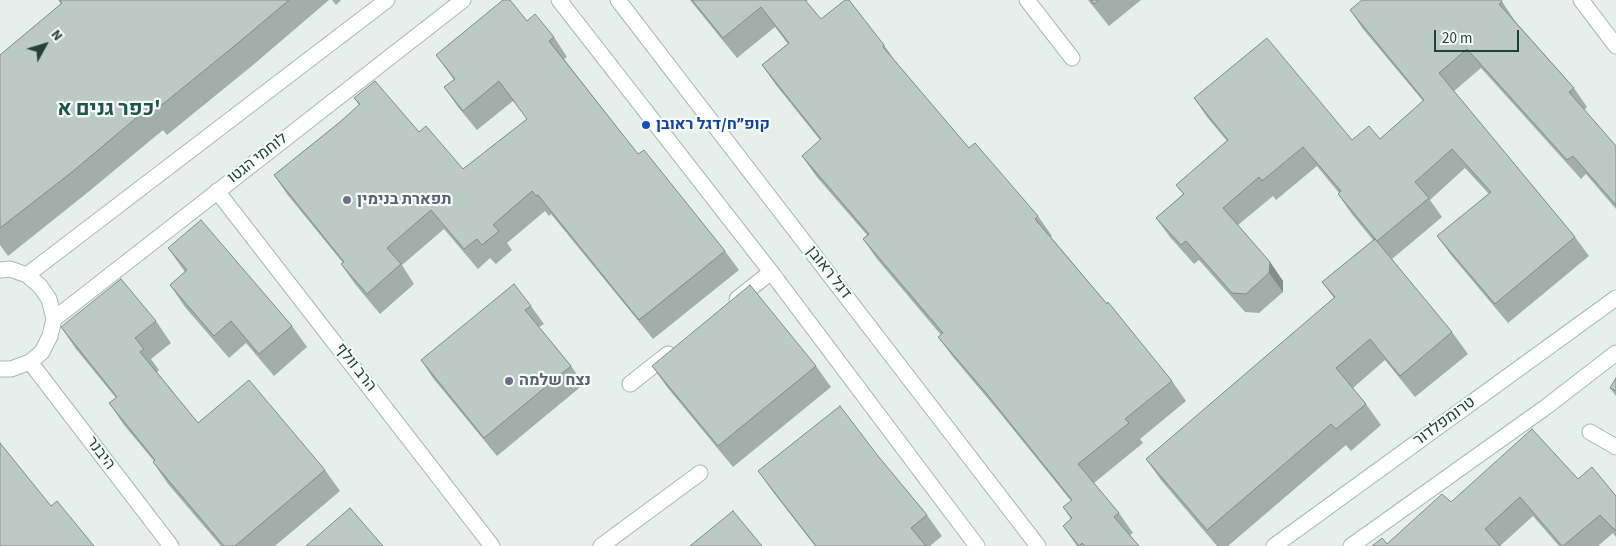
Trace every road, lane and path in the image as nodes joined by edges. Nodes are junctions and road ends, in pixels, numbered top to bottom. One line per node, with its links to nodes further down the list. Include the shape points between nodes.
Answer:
1 (387, 0): 12 (street)
2 (463, 0): 9 (street, לוחמי הגטו)
3 (559, 0): 11 (street)
4 (618, 0): 28 (street, דגל ראובן)
5 (1027, 0): 8 (street)
6 (1581, 0): 7 (street)
7 (1616, 46)
8 (1072, 58)
9 (217, 191): 15 (street, לוחמי הגטו); 25 (street, הרב וולף)
10 (0, 270): 12 (street, via 10,269)
11 (771, 272): 14 (street); 27 (street)
12 (27, 275): 15 (street, via 49,299)
13 (1616, 298): 29 (street, טרומפלדור)
14 (724, 309)
15 (54, 319): 18 (street, via 42,352)
16 (677, 346): 20 (street)
17 (1616, 353): 30 (street)
18 (30, 362): 19 (street); 24 (street, היבנר)
19 (0, 369)
20 (630, 384)
21 (1590, 432): 22 (street)
22 (1616, 447)
23 (700, 473): 26 (street)
24 (171, 546)
25 (492, 546)
26 (601, 546)
27 (977, 546)
28 (1038, 546)
29 (1274, 546)
30 (1351, 546)

